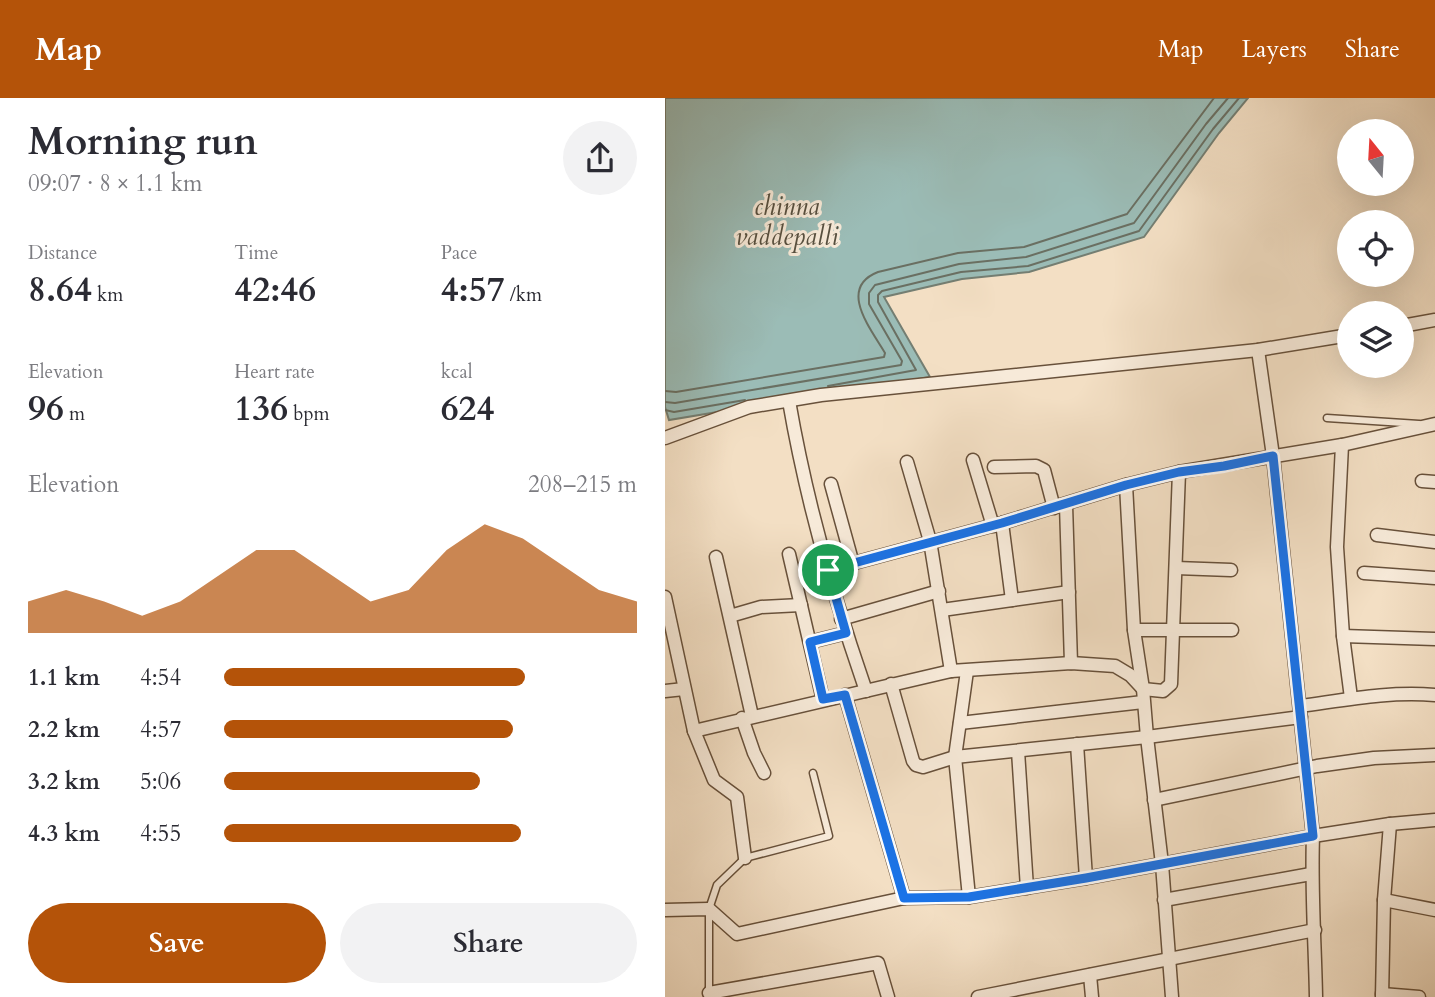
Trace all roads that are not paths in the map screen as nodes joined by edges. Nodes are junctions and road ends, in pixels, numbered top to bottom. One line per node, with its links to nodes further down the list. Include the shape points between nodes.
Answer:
1 (1435, 320): 2 (street)
2 (1414, 324)
3 (1337, 337): 4 (street)
4 (1258, 350): 5 (street); 10 (street)
5 (789, 401): 8 (street, via 749,407); 26 (street)
6 (1327, 418): 7 (lane)
7 (1433, 424): 9 (street)
8 (665, 438)
9 (1342, 445): 10 (street); 42 (street, via 1338,547)
10 (1273, 456): 14 (street); 57 (street)
11 (973, 460): 18 (street)
12 (907, 462): 20 (street)
13 (994, 467): 17 (street, via 1044,471)
14 (1179, 472): 16 (street); 25 (street)
15 (831, 484): 24 (street)
16 (1126, 485): 17 (street); 38 (street)
17 (1060, 506): 18 (street); 31 (street)
18 (997, 525): 20 (street); 33 (street)
19 (1377, 535): 21 (street)
20 (930, 541): 24 (street); 30 (street)
21 (1435, 542)
22 (789, 554): 34 (street)
23 (716, 557): 36 (street)
24 (853, 564): 26 (street)
25 (1176, 568): 27 (street); 40 (street)
26 (828, 570): 37 (street)
27 (1231, 570)
28 (1364, 573): 29 (street)
29 (1435, 578)
30 (939, 591): 35 (street); 37 (street)
31 (1069, 592): 33 (street); 45 (street)
32 (665, 597): 49 (street)
33 (1012, 600): 35 (street)
34 (801, 605): 36 (street, via 761,607); 44 (street)
35 (942, 610): 46 (street)
36 (730, 616): 58 (street)
37 (841, 619): 41 (street)
38 (1134, 630): 40 (street); 54 (street)
39 (1232, 630): 40 (street)
40 (1171, 631): 54 (street, via 1171,684)
41 (846, 633): 44 (street); 51 (street)
42 (1343, 636): 43 (street); 55 (street)
43 (1435, 639)
44 (810, 642): 56 (street)
45 (1071, 663): 47 (street); 54 (street, via 1115,666 1130,675)
46 (951, 671): 47 (street); 48 (street)
47 (967, 671): 59 (street)
48 (891, 684): 51 (street); 65 (street, via 915,765 923,767)
49 (684, 689): 50 (street); 60 (street)
50 (665, 691)
51 (866, 691): 52 (street)
52 (845, 695): 56 (street); 79 (street)
53 (1435, 695): 55 (street)
54 (1143, 696): 59 (street); 61 (street)
55 (1351, 698): 57 (street)
56 (823, 699): 58 (street)
57 (1300, 711): 61 (street); 66 (street)
58 (747, 717): 60 (street); 67 (street, via 754,753)
59 (960, 723): 65 (street)
60 (694, 731): 73 (street, via 714,780 737,797)
61 (1146, 737): 62 (street); 69 (street)
62 (1077, 744): 63 (street); 76 (street)
63 (1018, 751): 65 (street); 77 (street)
64 (1435, 755): 66 (street)
65 (955, 757): 78 (street)
66 (1304, 769): 69 (street); 72 (street)
67 (764, 773)
68 (813, 774): 73 (lane, via 829,836)
69 (1154, 800): 74 (street)
70 (1435, 820): 71 (street)
71 (1390, 824): 72 (street); 81 (street)
72 (1313, 836): 74 (street); 75 (street)
73 (745, 859): 82 (lane, via 717,885)
74 (1162, 864): 76 (street); 80 (street)
75 (1311, 874): 80 (street); 85 (street)
76 (1086, 878): 77 (street)
77 (1027, 888): 78 (street)
78 (969, 897): 79 (street)
79 (904, 898): 82 (street, via 737,934)
80 (1164, 900): 86 (street)
81 (1384, 900): 84 (street); 90 (street)
82 (709, 909): 83 (street); 88 (lane)
83 (665, 910)
84 (1435, 910)
85 (1315, 930): 86 (street); 95 (street)
86 (1169, 958): 87 (street); 94 (street)
87 (1090, 975): 89 (street); 93 (street)
88 (709, 995): 91 (street, via 878,963)
89 (1003, 995): 92 (street)
90 (1382, 995): 96 (street)
91 (888, 997)
92 (978, 997)
93 (1092, 997)
94 (1172, 997)
95 (1316, 997)
96 (1419, 997)

